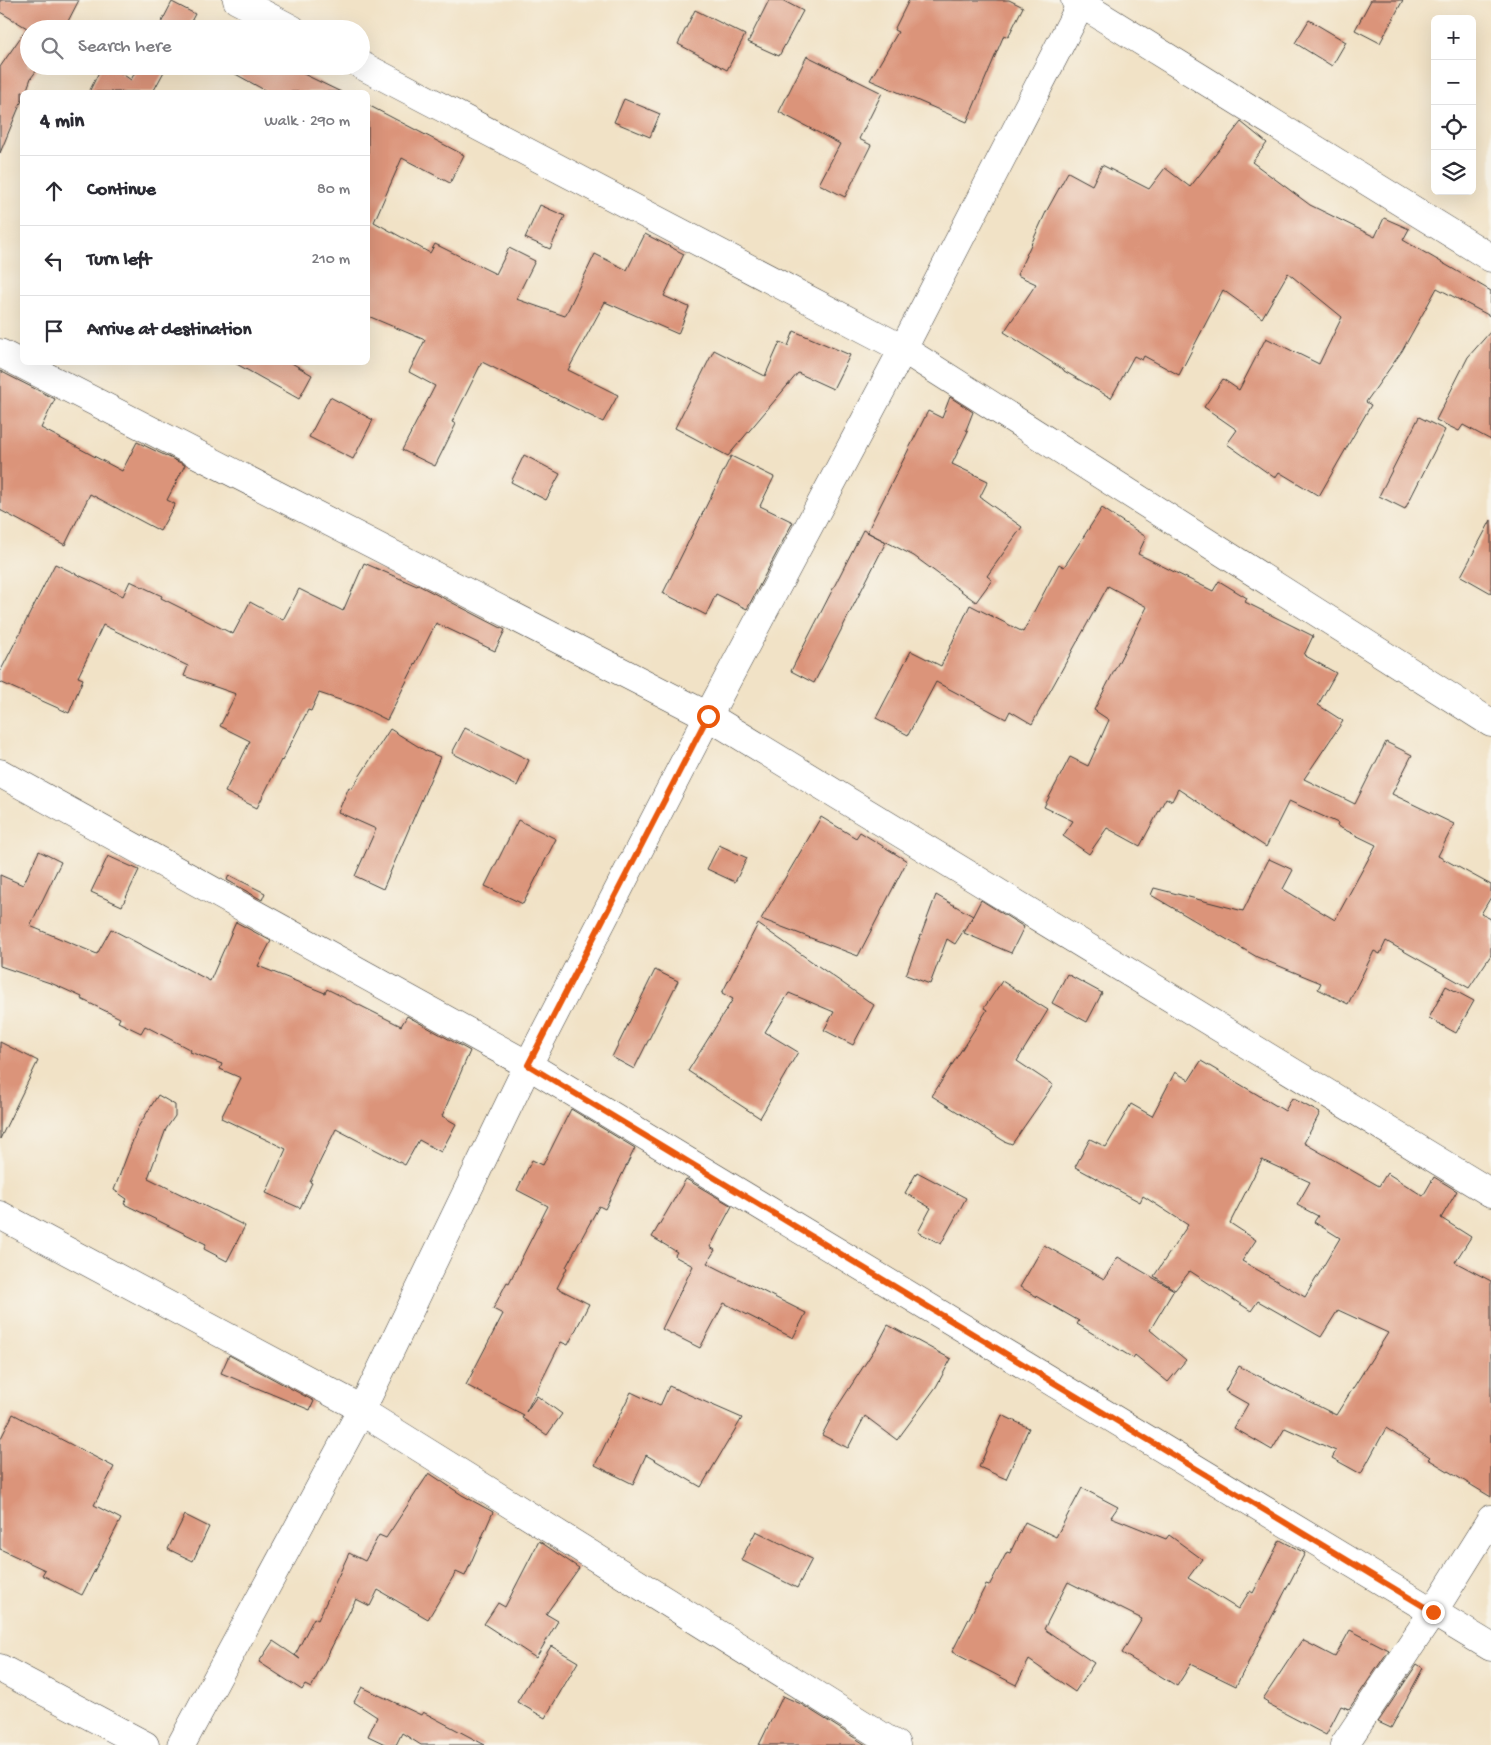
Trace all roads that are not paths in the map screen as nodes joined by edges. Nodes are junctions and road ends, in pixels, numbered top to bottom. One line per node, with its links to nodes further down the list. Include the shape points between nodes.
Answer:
1 (237, 0): 3 (street)
2 (1080, 1): 5 (street); 6 (street)
3 (275, 20)
4 (370, 70): 6 (street)
5 (1491, 258)
6 (903, 349): 10 (street); 11 (street)
7 (0, 352): 8 (street)
8 (20, 362)
9 (25, 365): 10 (street)
10 (708, 716): 13 (street); 14 (street)
11 (1491, 723)
12 (0, 773): 13 (street)
13 (528, 1065): 16 (street); 18 (street)
14 (1491, 1193)
15 (0, 1215): 16 (street, via 351,1403)
16 (361, 1412): 22 (street); 23 (street)
17 (1491, 1519): 18 (street)
18 (1433, 1612): 19 (street); 24 (street)
19 (1491, 1647)
20 (0, 1668): 21 (street)
21 (145, 1745)
22 (181, 1745)
23 (896, 1745)
24 (1344, 1745)

